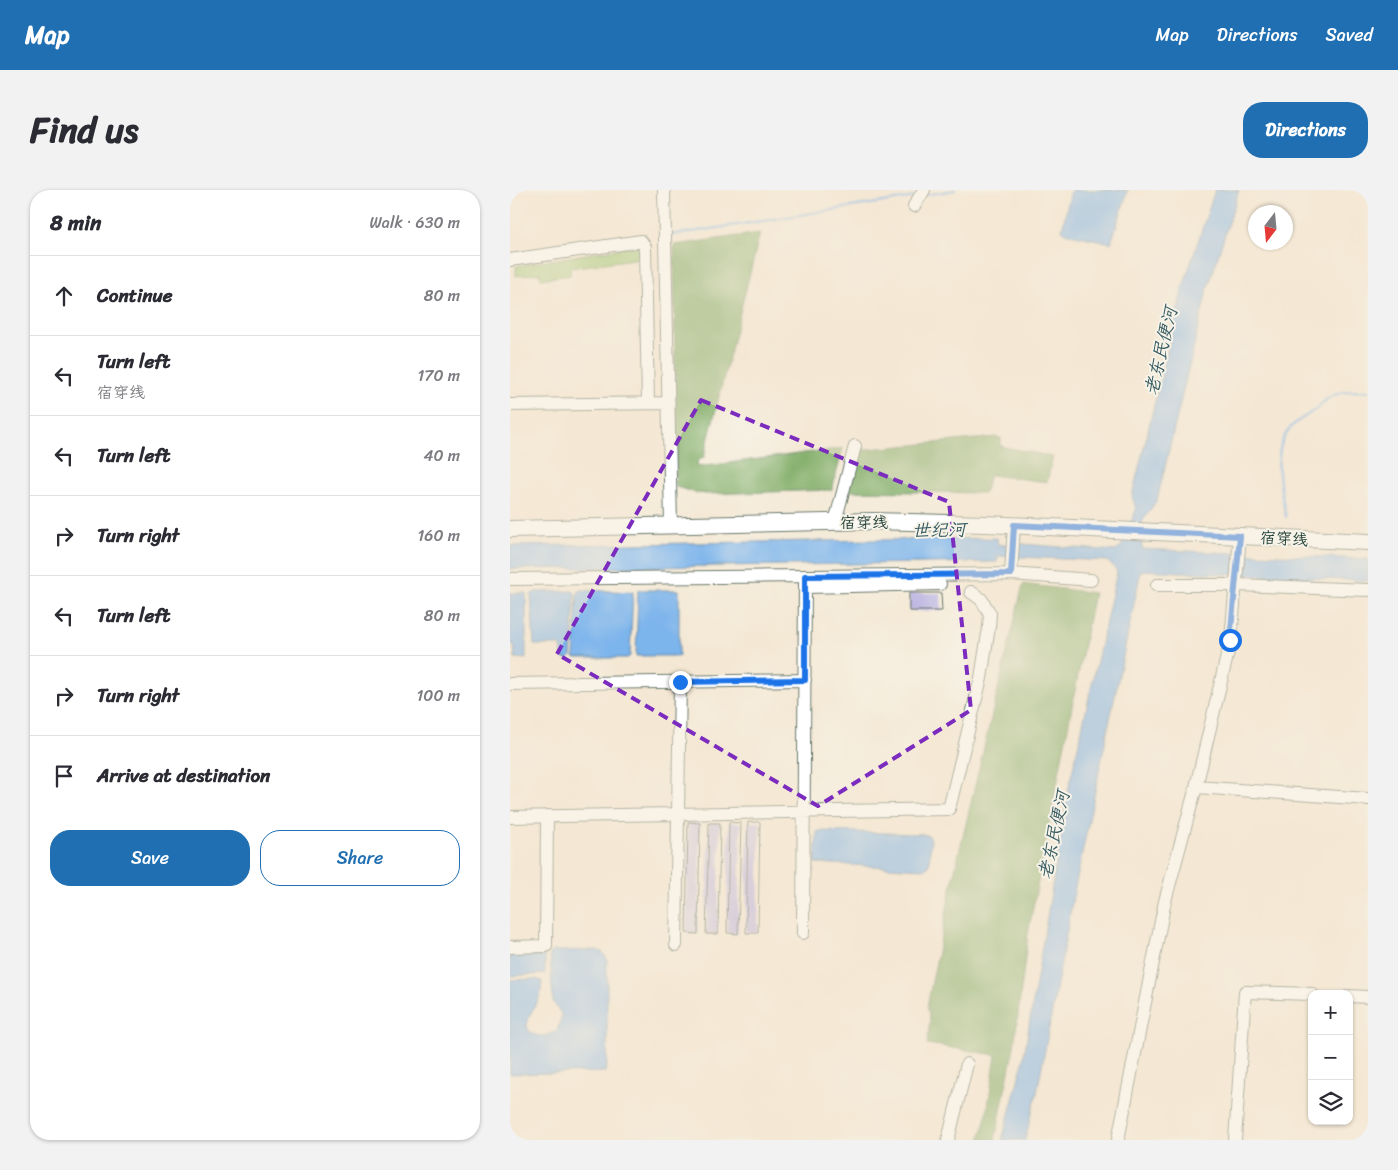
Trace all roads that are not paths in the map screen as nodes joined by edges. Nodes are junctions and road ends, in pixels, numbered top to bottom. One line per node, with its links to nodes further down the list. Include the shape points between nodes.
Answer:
1 (664, 190): 2 (street)
2 (665, 239): 3 (street); 6 (street)
3 (645, 247): 4 (street, via 641,241); 5 (street)
4 (510, 260)
5 (648, 403): 6 (street); 7 (street)
6 (668, 403): 10 (street)
7 (510, 404)
8 (855, 446): 9 (street)
9 (835, 522): 10 (main road, 宿穿线); 12 (main road, 宿穿线, via 873,521)
10 (671, 526): 11 (main road, 宿穿线)
11 (510, 529)
12 (1014, 530): 13 (main road, 宿穿线); 15 (street)
13 (1244, 542): 14 (main road, 宿穿线); 19 (street)
14 (1368, 542)
15 (1012, 570): 17 (street); 18 (street)
16 (510, 579): 18 (street)
17 (1091, 580)
18 (805, 581): 20 (street, via 868,589); 24 (street)
19 (1241, 582): 21 (street); 22 (street); 27 (street)
20 (952, 583)
21 (1157, 585)
22 (1368, 590)
23 (972, 592): 29 (street, via 981,599 990,614 989,627 981,678 949,809)
24 (805, 680): 25 (street); 29 (street)
25 (680, 682): 26 (street); 30 (street)
26 (510, 684)
27 (1199, 788): 28 (street); 41 (street, via 1165,901); 42 (street, via 1158,963)
28 (1368, 800)
29 (803, 812): 30 (street); 33 (street)
30 (678, 814): 31 (street); 34 (street)
31 (547, 816): 32 (street); 35 (street, via 546,946)
32 (510, 817)
33 (803, 933)
34 (676, 945)
35 (510, 947)
36 (1308, 994): 43 (street, via 1245,992)
37 (1353, 996): 38 (street)
38 (1368, 997)
39 (967, 1064): 40 (street)
40 (948, 1140)
41 (1118, 1140)
42 (1124, 1140)
43 (1234, 1140)

